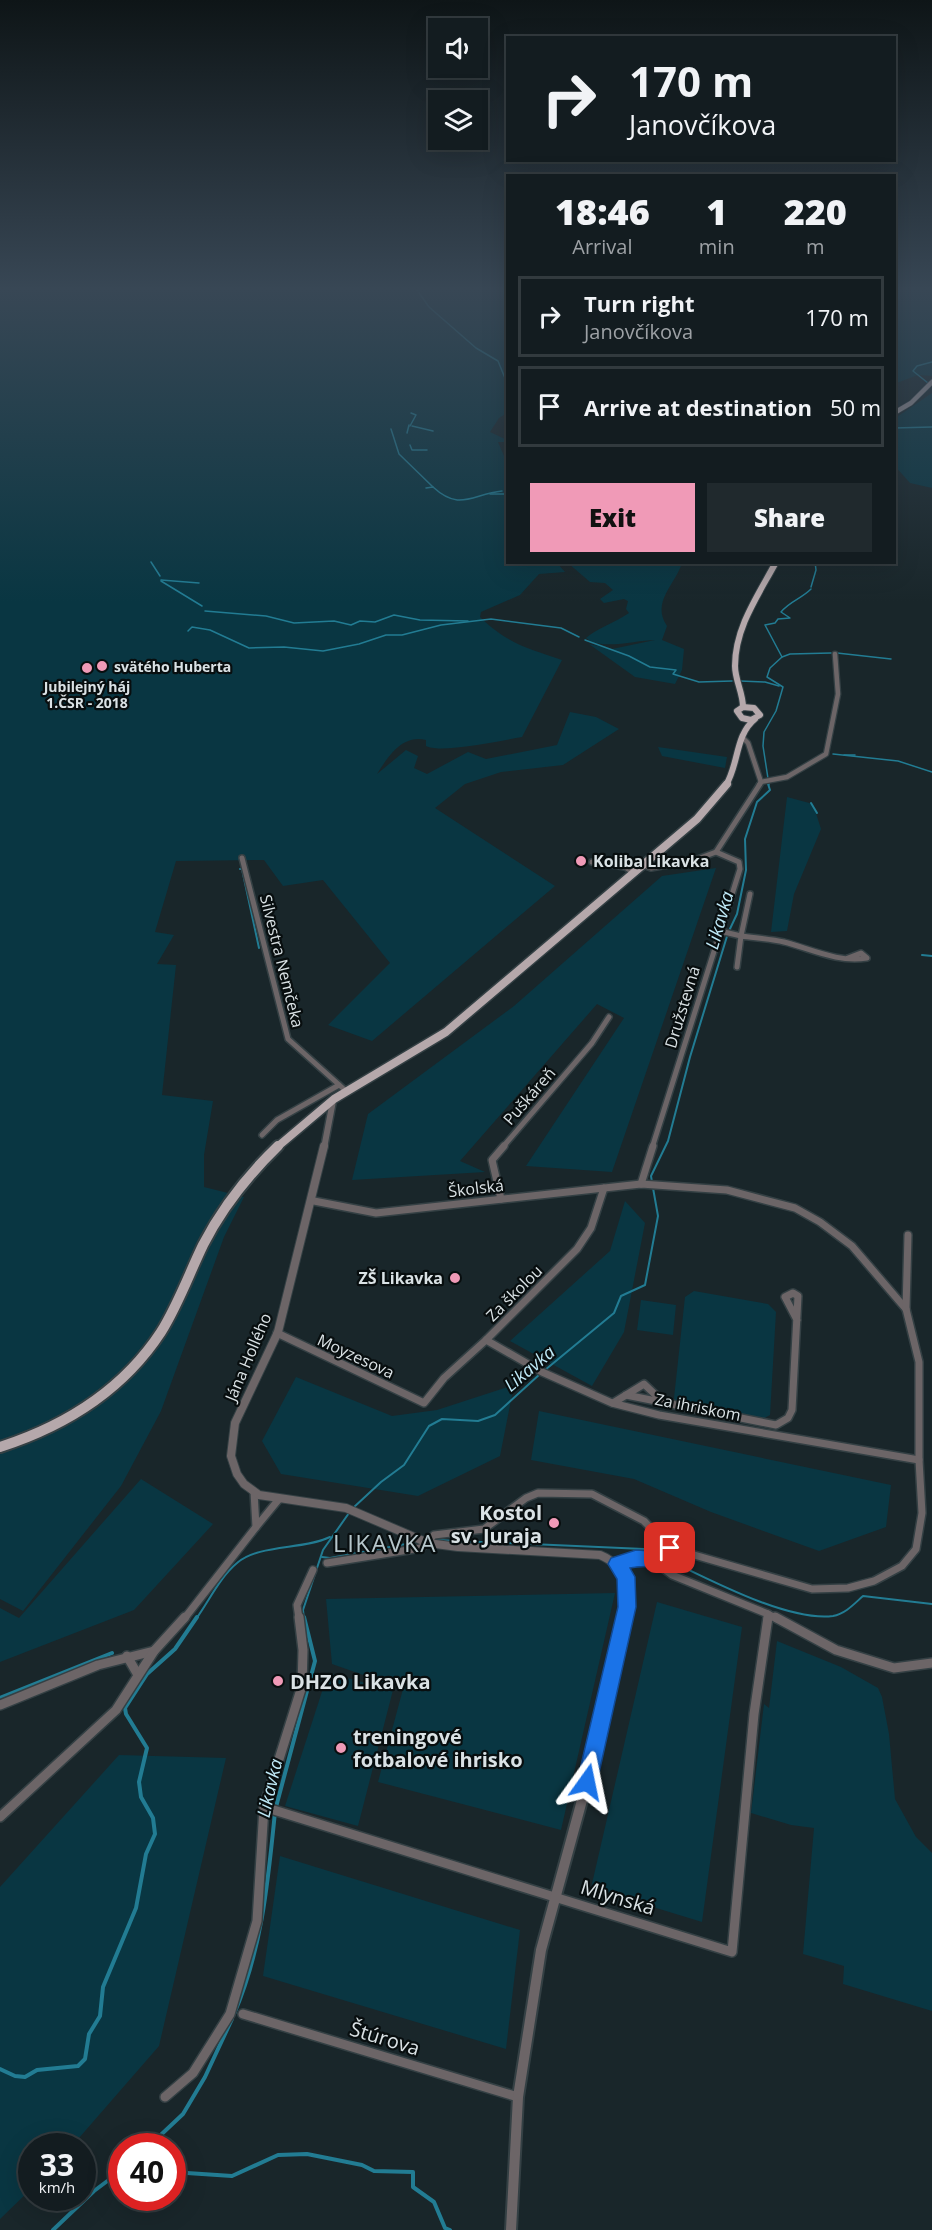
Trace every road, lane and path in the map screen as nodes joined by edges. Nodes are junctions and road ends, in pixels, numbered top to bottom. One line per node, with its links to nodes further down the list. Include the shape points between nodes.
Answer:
1 (920, 394): 2 (main road)
2 (896, 412)
3 (775, 564): 5 (main road, via 740,632 735,660)
4 (835, 654): 12 (street, via 837,694 826,754 787,777)
5 (738, 686): 6 (main road); 7 (main road)
6 (743, 707): 7 (main road); 8 (main road, via 737,711)
7 (754, 708): 9 (main road, via 760,715)
8 (742, 718): 9 (main road); 10 (main road)
9 (754, 719): 10 (main road)
10 (748, 725): 11 (main road)
11 (742, 737): 12 (street); 16 (main road, via 732,775 719,796)
12 (766, 782): 13 (street)
13 (716, 852): 16 (street, via 651,868); 19 (street, Družstevná, via 739,862 740,869)
14 (242, 858): 24 (street, Silvestra Nemčeka, via 288,1040)
15 (592, 862): 17 (street, via 625,867)
16 (643, 865): 17 (main road)
17 (634, 873): 24 (main road, via 441,1036 405,1060)
18 (750, 894): 20 (street)
19 (720, 931): 20 (street); 27 (street, Družstevná)
20 (741, 936): 21 (street); 22 (street)
21 (848, 958)
22 (736, 967)
23 (609, 1017): 29 (street, Puškáreň, via 592,1043 492,1160)
24 (343, 1088): 25 (main road); 26 (street, via 277,1120)
25 (333, 1101): 30 (street, Jána Hollého); 40 (main road, via 280,1144 232,1198 164,1326 139,1360 72,1416 34,1436)
26 (262, 1135)
27 (641, 1184): 28 (street, Školská); 32 (street, Školská, via 727,1190 795,1208 852,1246)
28 (604, 1188): 29 (street, Školská); 35 (street, Za školou, via 591,1228 577,1249)
29 (501, 1199): 30 (street, Školská, via 376,1213)
30 (314, 1201): 34 (street, Jána Hollého)
31 (908, 1235): 32 (street)
32 (906, 1309): 41 (street, via 919,1362)
33 (797, 1320): 37 (street, via 792,1410 788,1418 776,1425)
34 (277, 1333): 38 (street, Moyzesova); 42 (street, Jána Hollého, via 251,1383 233,1439 234,1467)
35 (486, 1340): 38 (street, Za školou, via 444,1378); 39 (street, Za ihriskom, via 542,1372)
36 (626, 1395): 37 (street); 37 (street, via 644,1384); 39 (street)
37 (663, 1402)
38 (424, 1403)
39 (612, 1403): 41 (street, Za ihriskom, via 659,1415)
40 (0, 1447)
41 (919, 1460): 46 (street, via 922,1513 916,1549 909,1560 874,1581 848,1588 812,1589)
42 (254, 1492): 43 (street); 44 (street)
43 (279, 1499): 44 (street); 45 (street, via 346,1508)
44 (256, 1527): 52 (street)
45 (428, 1543): 46 (street, via 434,1535 483,1529 526,1498 538,1494 592,1494 644,1521); 48 (street, via 421,1548); 49 (street, via 600,1555)
46 (670, 1548): 47 (street)
47 (652, 1560): 49 (street, via 636,1558); 51 (street, via 672,1575)
48 (327, 1563)
49 (617, 1564): 59 (street, via 626,1577 627,1607 587,1782)
50 (313, 1570): 57 (street, via 297,1605 303,1650 302,1686)
51 (768, 1614): 54 (street, via 836,1650 894,1668); 59 (street, Mlynská, via 754,1714 732,1952)
52 (154, 1651): 53 (street); 55 (street)
53 (127, 1656): 55 (street); 56 (street)
54 (932, 1663)
55 (138, 1675): 58 (street, via 116,1710)
56 (0, 1705)
57 (267, 1808): 59 (street, Mlynská); 61 (street, via 257,1921 230,2014 194,2073)
58 (0, 1817)
59 (555, 1896): 62 (street, via 541,1950)
60 (243, 2014): 62 (street, Štúrova)
61 (165, 2097)
62 (518, 2097): 63 (street)
63 (511, 2230)

